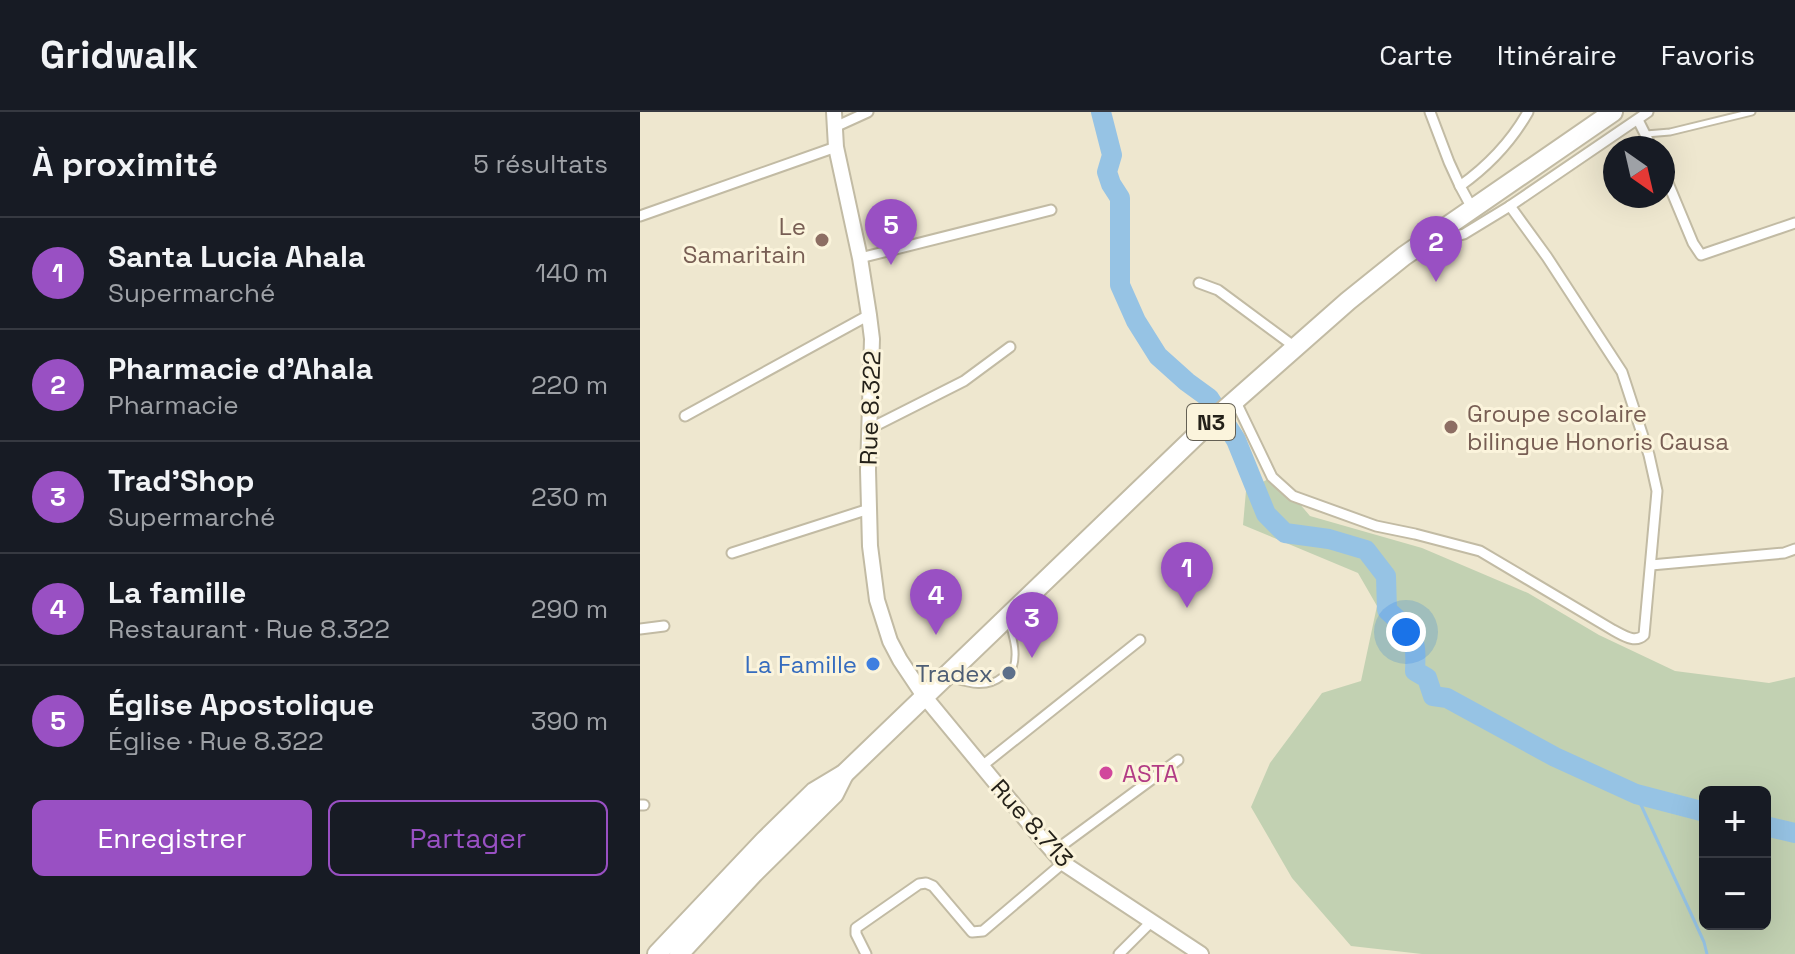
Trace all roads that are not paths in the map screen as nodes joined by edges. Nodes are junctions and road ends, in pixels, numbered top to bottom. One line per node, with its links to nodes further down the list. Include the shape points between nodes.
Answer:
1 (868, 112): 7 (street)
2 (1430, 112): 11 (street)
3 (1528, 112): 11 (street, via 1487,165)
4 (1613, 112): 15 (highway, N3)
5 (1648, 112): 8 (street)
6 (1752, 112): 9 (lane)
7 (835, 120): 10 (main road, Rue 8.322)
8 (1638, 120): 9 (street); 13 (street)
9 (1645, 134)
10 (836, 147): 16 (street); 19 (main road, Rue 8.322)
11 (1460, 186): 15 (street)
12 (1675, 200): 17 (street, via 1701,255)
13 (1510, 206): 18 (street, via 1464,234); 30 (street, via 1622,372 1657,491)
14 (1051, 210): 19 (street)
15 (1473, 210): 18 (highway, N3)
16 (640, 216)
17 (1795, 223)
18 (1442, 231): 23 (highway, N3)
19 (860, 258): 21 (main road, Rue 8.322)
20 (1199, 283): 23 (street, via 1218,290)
21 (869, 315): 25 (street); 26 (main road, Rue 8.322)
22 (1010, 347): 26 (street, via 964,381)
23 (1295, 347): 24 (highway, N3)
24 (1235, 400): 30 (street, via 1272,477 1293,496 1376,526 1480,551 1634,640 1644,635); 31 (highway, N3)
25 (685, 416)
26 (869, 429): 27 (main road, Rue 8.322)
27 (869, 509): 29 (street); 38 (main road, Rue 8.322, via 877,600 890,641)
28 (1795, 549): 30 (street)
29 (732, 553)
30 (1651, 565)
31 (1007, 617): 35 (lane); 37 (highway, N3)
32 (664, 626): 33 (street)
33 (640, 629)
34 (1140, 640): 40 (street)
35 (1013, 668)
36 (1003, 676): 37 (lane, via 982,686)
37 (944, 677): 38 (highway, N3)
38 (924, 696): 40 (main road, Rue 8.713); 41 (highway, N3)
39 (1178, 760): 42 (street)
40 (982, 766): 42 (main road, Rue 8.713)
41 (844, 774): 44 (highway, N3, via 814,792); 45 (highway, N3, via 834,794)
42 (1058, 857): 43 (main road, Rue 8.713); 46 (street, via 978,933 933,886 919,884 856,928)
43 (1151, 922): 47 (street); 48 (main road, Rue 8.713)
44 (657, 954)
45 (679, 954)
46 (866, 954)
47 (1119, 954)
48 (1201, 954)

